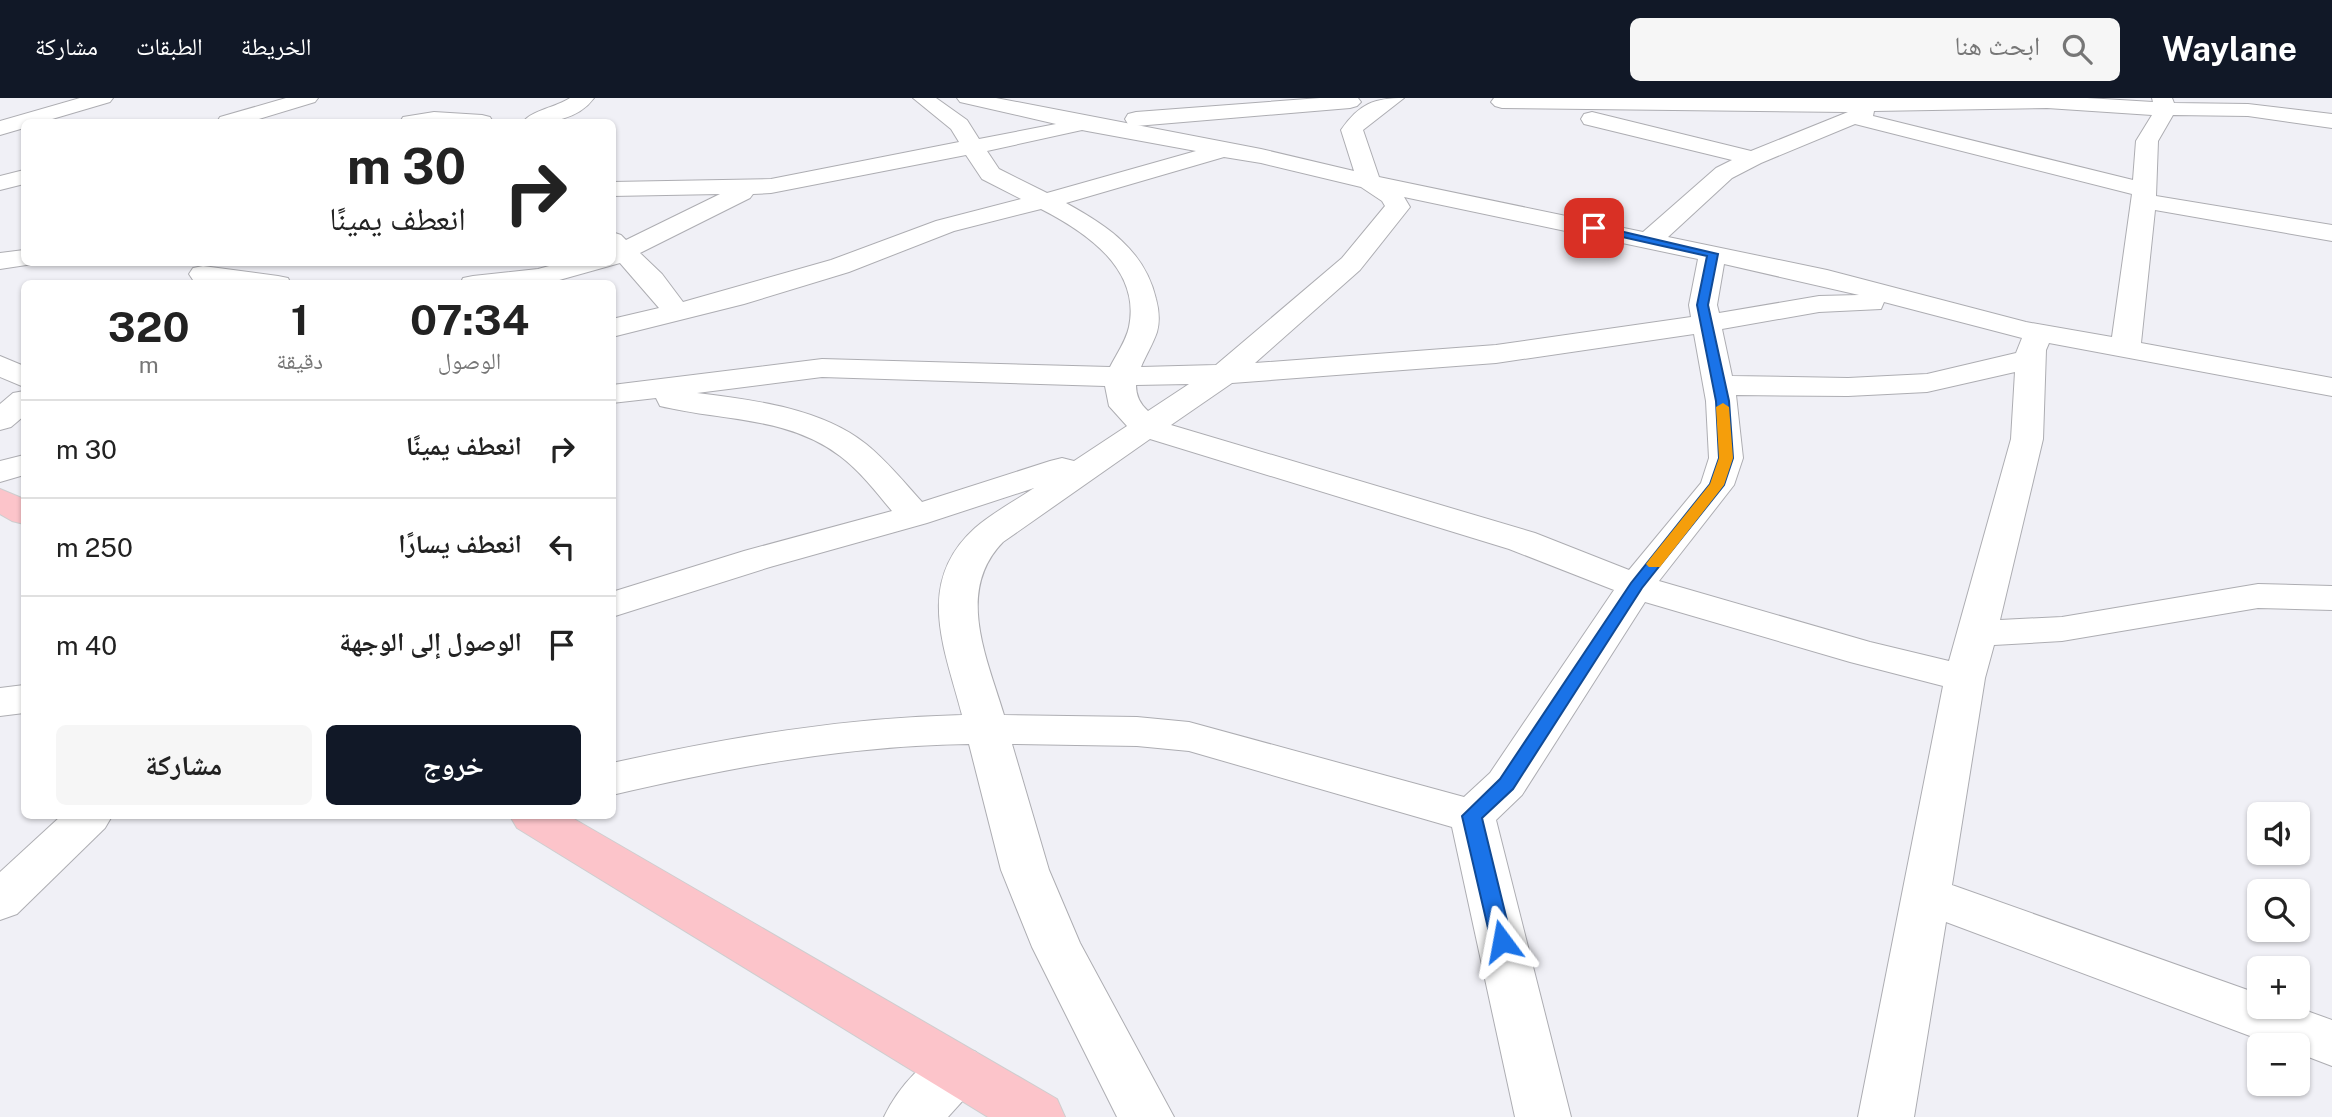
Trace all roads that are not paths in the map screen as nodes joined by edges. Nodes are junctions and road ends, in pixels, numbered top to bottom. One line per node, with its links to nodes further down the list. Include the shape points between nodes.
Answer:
1 (26, 98): 16 (street)
2 (103, 98): 16 (street)
3 (584, 98): 22 (street)
4 (923, 98): 27 (street, via 959,125)
5 (967, 98): 25 (street)
6 (1324, 98): 11 (street)
7 (1420, 98): 9 (street)
8 (1786, 98): 15 (street)
9 (1391, 100): 11 (street); 30 (street, via 1359,120 1352,130)
10 (1494, 101): 15 (street); 29 (street)
11 (1350, 102): 25 (street)
12 (1890, 104): 13 (street); 15 (street); 17 (street)
13 (2164, 104): 23 (street); 33 (street, via 2147,141)
14 (282, 106): 19 (street)
15 (1814, 106): 17 (street)
16 (64, 109): 18 (street)
17 (1854, 117): 29 (street); 33 (street)
18 (30, 119)
19 (238, 119)
20 (428, 119): 21 (street)
21 (446, 119)
22 (542, 119)
23 (2332, 121)
24 (21, 122): 26 (street)
25 (1087, 124): 27 (street); 28 (street)
26 (0, 128)
27 (972, 146): 31 (street); 34 (street, via 990,174)
28 (1225, 149): 30 (street); 34 (street)
29 (1753, 158): 36 (street, via 1724,173)
30 (1369, 182): 36 (street); 53 (street, via 1397,201 1395,213 1351,264)
31 (759, 187): 32 (street); 37 (street)
32 (616, 190)
33 (2145, 196): 35 (street); 50 (street)
34 (1044, 202): 46 (street, via 945,226 840,266); 55 (street, via 1111,242 1138,280 1145,312 1143,330)
35 (2332, 233)
36 (1648, 240): 38 (street)
37 (617, 250): 46 (street, via 652,280)
38 (1712, 254): 45 (street); 47 (street, via 1703,294)
39 (21, 258): 40 (street)
40 (0, 261)
41 (582, 266): 44 (street)
42 (201, 273): 43 (street)
43 (250, 280)
44 (511, 280)
45 (1919, 303): 47 (street, via 1819,303); 49 (street)
46 (677, 313): 48 (street)
47 (1705, 322): 53 (street, via 1496,354); 57 (street)
48 (616, 327)
49 (2035, 346): 50 (street); 57 (street, via 1927,383); 72 (street, via 2027,439)
50 (2124, 350): 56 (street)
51 (0, 365): 54 (street)
52 (2332, 370): 56 (street)
53 (1224, 374): 55 (street); 63 (street)
54 (21, 376)
55 (1121, 377): 59 (street, via 822,368); 63 (street)
56 (2291, 380): 58 (street)
57 (1719, 385): 69 (street, via 1726,458 1717,485)
58 (2332, 387)
59 (616, 393)
60 (616, 393): 68 (street, via 757,413 826,434 852,449)
61 (21, 402): 62 (street)
62 (0, 420)
63 (1130, 440): 68 (street); 69 (street, via 1522,541); 76 (street, via 1002,524 975,549 966,565 957,621)
64 (21, 466): 65 (street)
65 (0, 472)
66 (0, 499): 67 (highway)
67 (21, 512)
68 (915, 516): 71 (street)
69 (1636, 586): 73 (street); 78 (street, via 1506,784)
70 (2332, 598): 72 (street, via 2258,596 2062,629)
71 (616, 604)
72 (1978, 633): 73 (street)
73 (1965, 678): 81 (street)
74 (21, 699): 75 (street)
75 (0, 702)
76 (985, 728): 77 (street, via 774,746); 78 (street, via 1178,734); 87 (street, via 1025,870 1057,947)
77 (616, 778)
78 (1472, 816): 88 (street)
79 (86, 819): 82 (street)
80 (538, 819): 84 (highway)
81 (1925, 895): 83 (street); 89 (street)
82 (0, 901)
83 (2332, 1043)
84 (957, 1069): 85 (street); 86 (highway)
85 (912, 1117)
86 (1037, 1117)
87 (1146, 1117)
88 (1543, 1117)
89 (1886, 1117)

